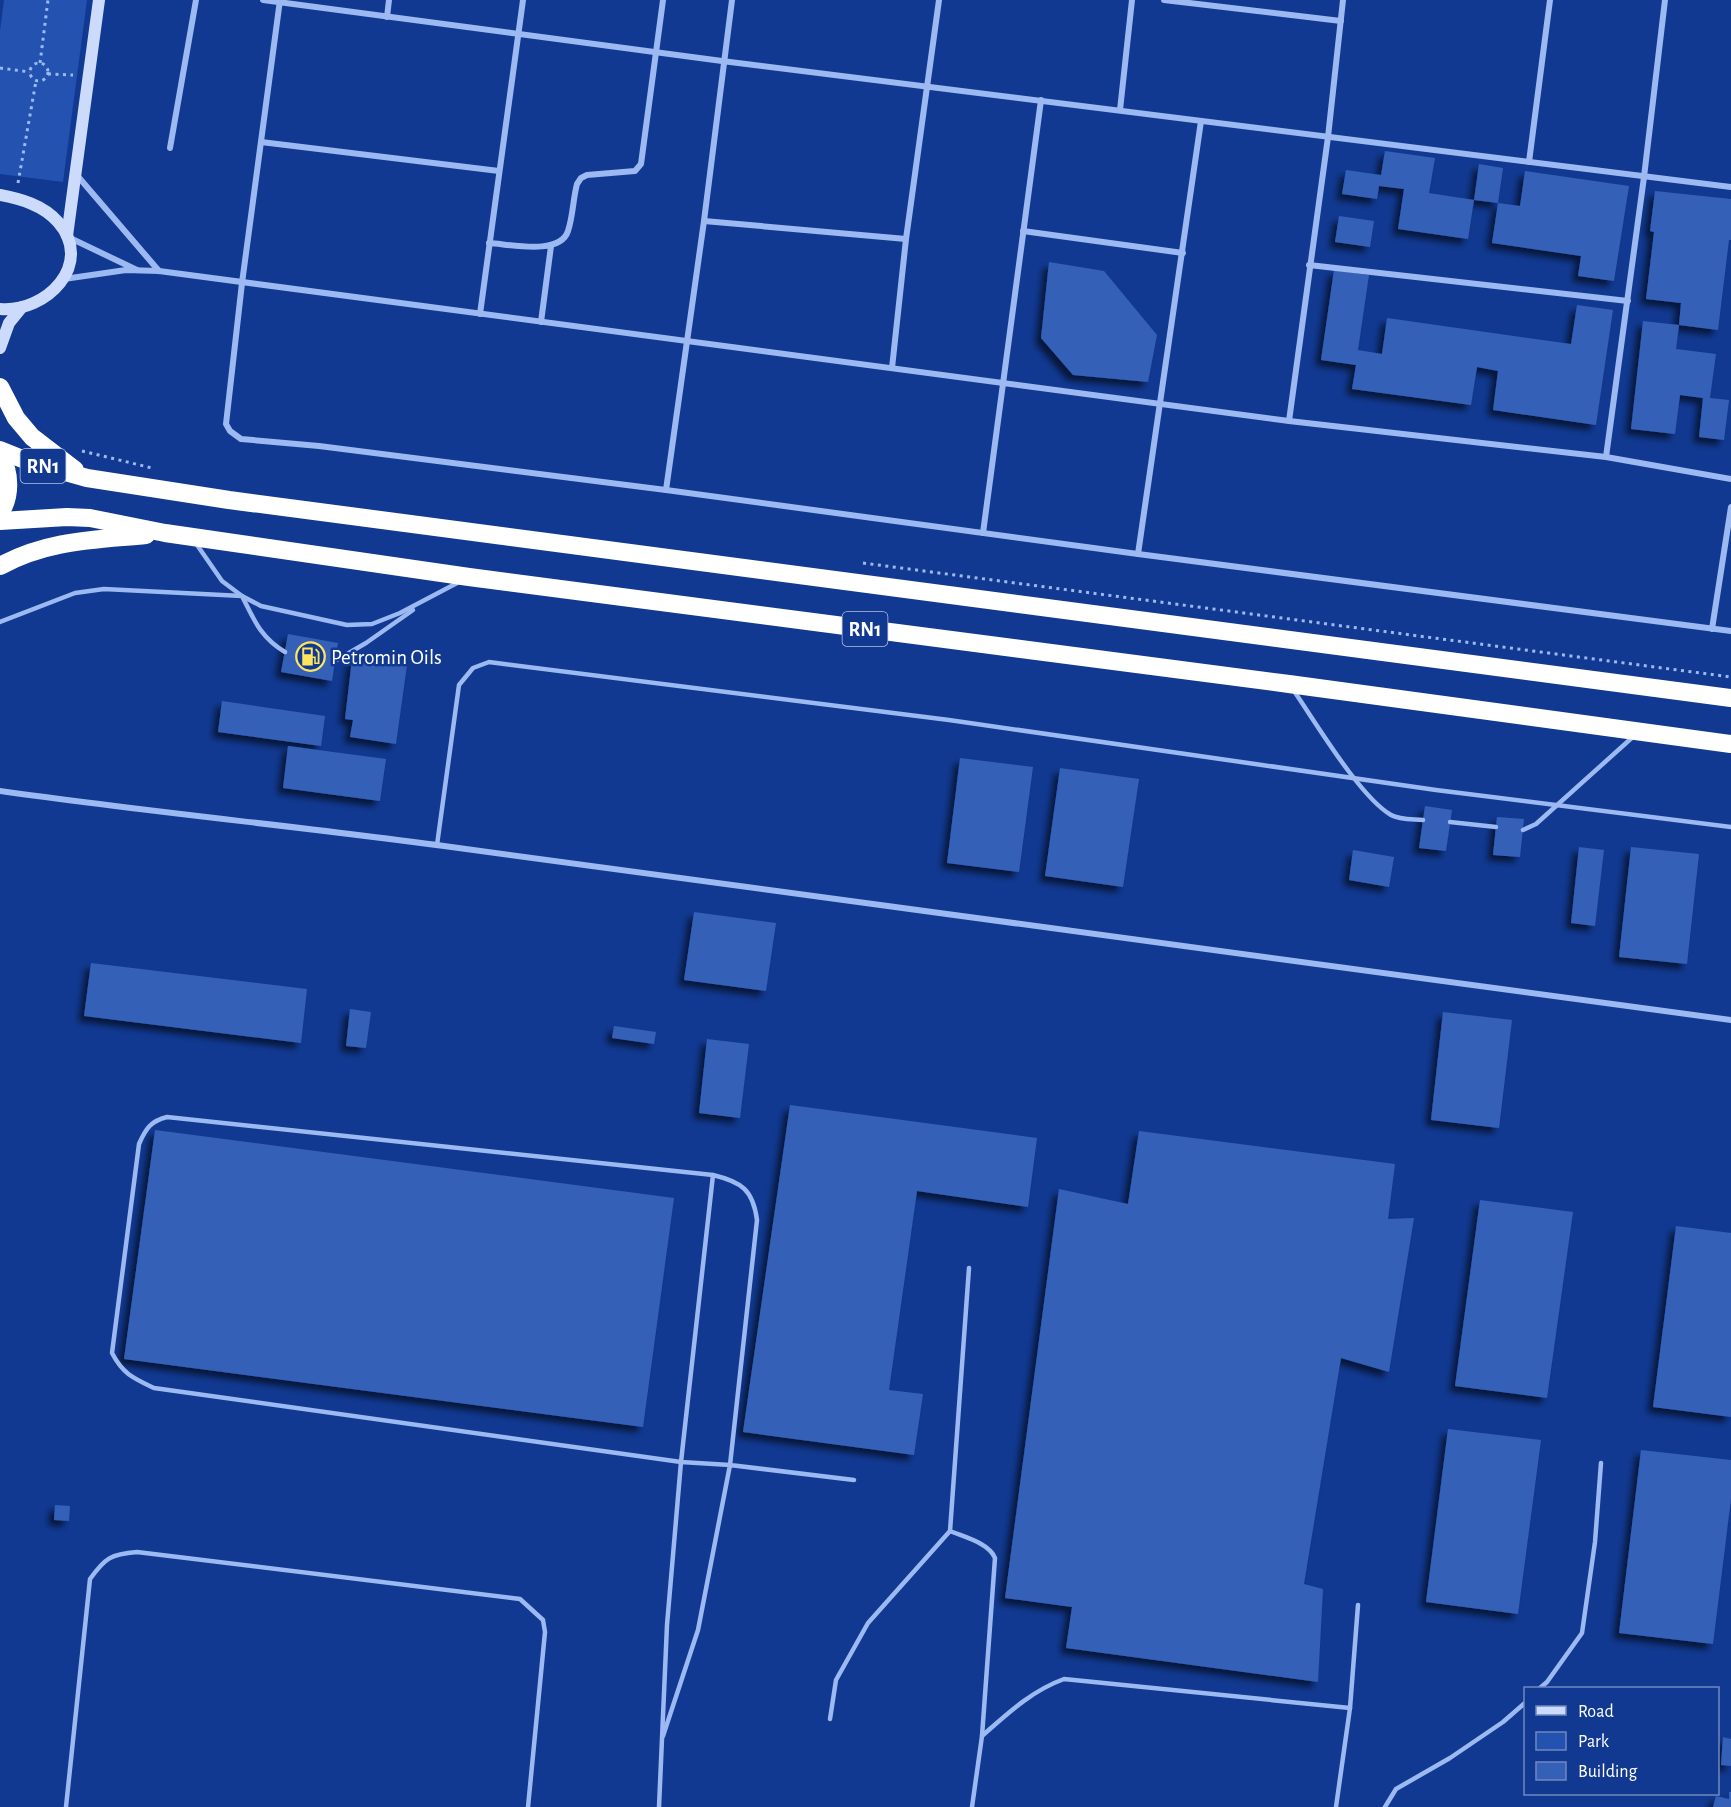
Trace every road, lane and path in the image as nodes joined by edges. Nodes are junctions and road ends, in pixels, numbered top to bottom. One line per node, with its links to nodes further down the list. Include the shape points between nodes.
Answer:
1 (48, 0): 21 (path)
2 (99, 0): 25 (street)
3 (196, 0): 33 (street)
4 (263, 0): 15 (street)
5 (389, 0): 16 (street)
6 (523, 0): 18 (street)
7 (663, 0): 19 (street)
8 (732, 0): 20 (street)
9 (939, 0): 27 (street)
10 (1132, 0): 29 (street)
11 (1164, 0): 17 (street)
12 (1343, 0): 17 (street)
13 (1550, 0): 34 (street)
14 (1665, 0): 37 (street)
15 (279, 1): 16 (street); 32 (street)
16 (387, 17): 18 (street)
17 (1341, 21): 31 (street)
18 (518, 34): 19 (street); 35 (street)
19 (657, 52): 20 (street); 46 (street, via 641,164 635,171 580,178 567,234)
20 (723, 61): 27 (street); 41 (street)
21 (40, 63): 23 (path, via 34,64); 24 (path)
22 (0, 69): 23 (path)
23 (30, 72): 26 (path)
24 (48, 74): 25 (path); 26 (path, via 45,80)
25 (88, 75): 36 (street)
26 (36, 81): 40 (path)
27 (928, 86): 28 (street); 44 (street)
28 (1041, 100): 29 (street); 42 (street)
29 (1120, 110): 30 (street)
30 (1201, 121): 31 (street); 47 (street)
31 (1328, 137): 34 (street); 48 (street)
32 (261, 142): 35 (street); 52 (street)
33 (170, 148)
34 (1529, 162): 37 (street)
35 (499, 171): 45 (street)
36 (75, 173): 43 (street); 50 (street)
37 (1644, 177): 38 (street); 53 (street)
38 (1731, 187)
39 (0, 195): 40 (street)
40 (15, 198): 43 (street, via 49,213)
41 (704, 221): 44 (street); 58 (street)
42 (1023, 231): 47 (street); 61 (street)
43 (67, 236): 49 (street); 51 (street, via 70,258)
44 (906, 239): 60 (street)
45 (489, 243): 46 (street); 56 (street)
46 (551, 246): 57 (street)
47 (1183, 253): 63 (street)
48 (1309, 265): 53 (street); 64 (street)
49 (141, 271): 50 (street); 51 (street)
50 (159, 271): 52 (street)
51 (64, 279): 54 (street, via 43,299)
52 (242, 283): 56 (street); 72 (street, via 226,424 241,439)
53 (1628, 301): 68 (street)
54 (22, 307): 55 (street); 59 (street, via 9,323)
55 (0, 309)
56 (480, 314): 57 (street)
57 (542, 322): 58 (street)
58 (687, 341): 60 (street); 72 (street)
59 (0, 348)
60 (892, 368): 61 (street)
61 (1004, 382): 63 (street); 77 (street)
62 (0, 387): 70 (highway, via 16,418 32,437)
63 (1160, 403): 64 (street); 79 (street)
64 (1289, 421): 68 (street)
65 (0, 450): 70 (highway, RN1)
66 (80, 450): 69 (path)
67 (0, 456): 74 (highway, RN1, via 8,477 8,493)
68 (1606, 458): 71 (street)
69 (153, 468)
70 (87, 478): 92 (highway, RN1, via 288,508)
71 (1731, 480)
72 (666, 490): 77 (street)
73 (1731, 507): 86 (street)
74 (0, 513)
75 (0, 521): 76 (highway, RN1, via 90,518)
76 (165, 533): 78 (highway, RN1); 81 (highway, via 50,545)
77 (983, 533): 79 (street)
78 (190, 535): 82 (highway, RN1); 83 (lane, via 222,581)
79 (1138, 554): 86 (street)
80 (859, 563): 90 (path)
81 (0, 566)
82 (469, 577): 84 (lane); 91 (highway, RN1)
83 (242, 596): 84 (lane, via 261,606 347,626 372,624); 85 (lane, via 104,589 75,593); 88 (lane, via 258,630)
84 (423, 603): 89 (lane)
85 (0, 622)
86 (1712, 629): 87 (street)
87 (1731, 631)
88 (285, 652)
89 (335, 661)
90 (1731, 677)
91 (1289, 684): 93 (highway, RN1); 95 (lane)
92 (1731, 698)
93 (1638, 732): 94 (highway, RN1); 97 (lane)
94 (1731, 744)
95 (1354, 777): 97 (lane); 98 (lane, via 1393,816); 103 (lane, via 489,662 474,668 459,685)
96 (0, 791): 103 (street)
97 (1556, 806): 101 (lane); 102 (lane)
98 (1423, 819)
99 (1450, 822): 100 (lane)
100 (1496, 827)
101 (1731, 827)
102 (1523, 830)
103 (437, 845): 104 (street)
104 (1731, 1020)
105 (713, 1175): 107 (lane); 107 (lane, via 167,1117 154,1120 139,1144 112,1353 119,1367 153,1388); 109 (lane, via 745,1188 755,1202 757,1220)
106 (969, 1268): 111 (lane)
107 (681, 1462): 109 (lane); 117 (lane, via 667,1625)
108 (1601, 1463): 113 (lane, via 1582,1633)
109 (730, 1465): 110 (lane); 117 (lane, via 698,1630)
110 (854, 1480)
111 (950, 1530): 116 (lane, via 868,1623 836,1680); 118 (lane, via 986,1547 995,1558)
112 (1358, 1605): 115 (lane)
113 (1542, 1687)
114 (1524, 1704): 124 (lane, via 1468,1746 1396,1790)
115 (1350, 1708): 118 (lane, via 1064,1679 1025,1699); 123 (lane)
116 (830, 1719)
117 (663, 1736): 121 (lane)
118 (982, 1736): 122 (lane)
119 (66, 1807): 120 (lane, via 90,1579 117,1553 137,1552 520,1599 543,1620 545,1632)
120 (528, 1807)
121 (659, 1807)
122 (972, 1807)
123 (1336, 1807)
124 (1385, 1807)

